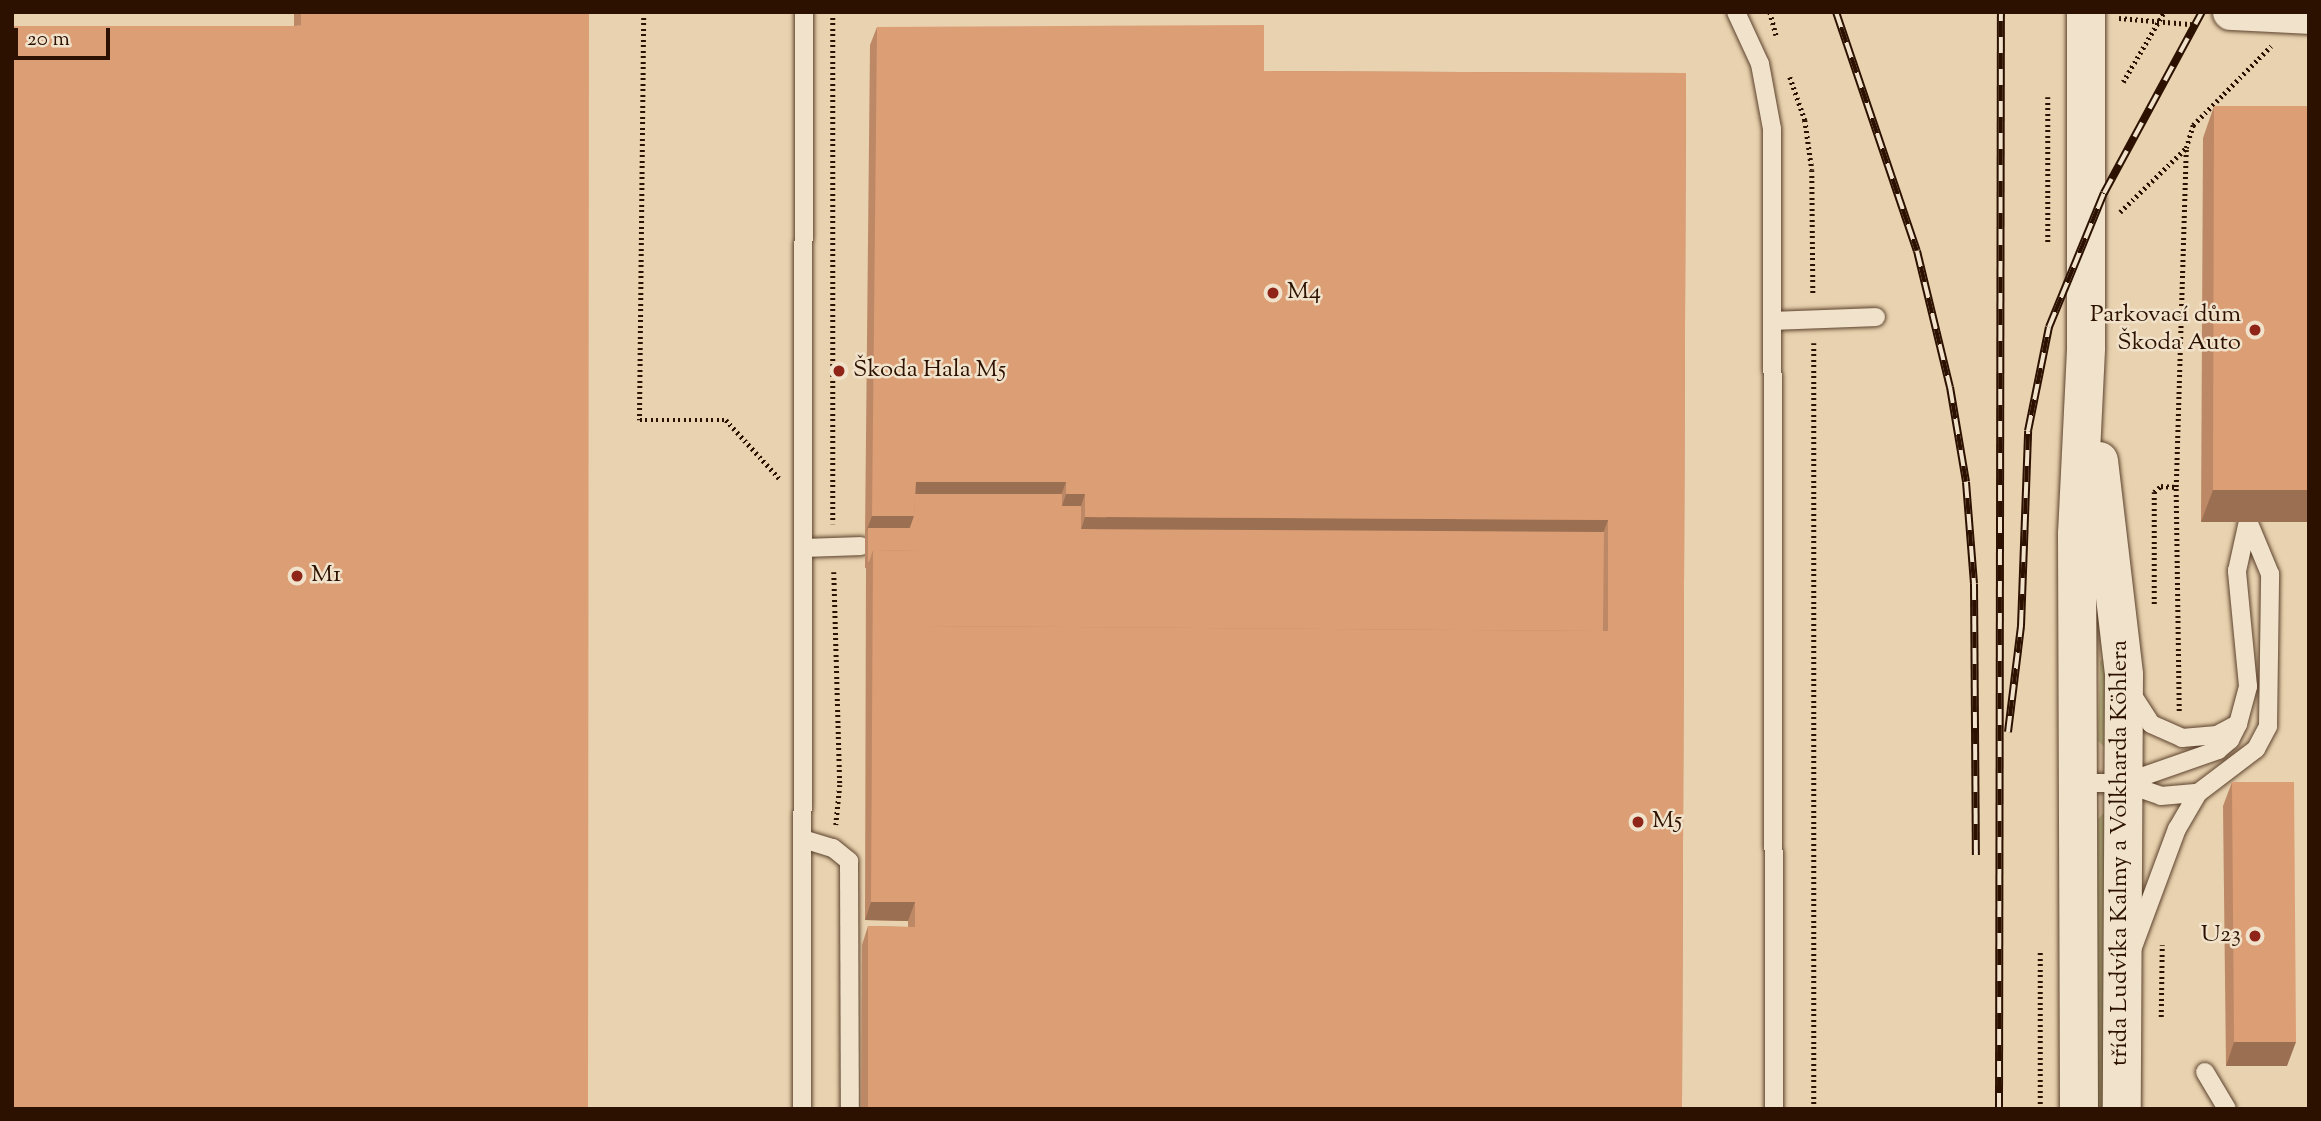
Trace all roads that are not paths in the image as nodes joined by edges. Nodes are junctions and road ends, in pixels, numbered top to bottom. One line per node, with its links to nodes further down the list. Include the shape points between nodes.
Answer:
1 (804, 12): 12 (lane)
2 (1736, 12): 7 (lane, via 1760,64 1772,129)
3 (2085, 14): 8 (street, třída Ludvíka Kalmy a Volkharda Köhlera)
4 (2309, 16): 5 (street)
5 (2220, 19)
6 (1876, 317): 7 (lane)
7 (1773, 321): 23 (lane)
8 (2085, 347): 13 (street, třída Ludvíka Kalmy a Volkharda Köhlera); 15 (street, třída Ludvíka Kalmy a Volkharda Köhlera, via 2077,534)
9 (2245, 482): 10 (lane)
10 (2248, 522): 14 (lane, via 2237,571 2248,686); 17 (lane, via 2270,573 2268,726 2256,749)
11 (861, 547): 12 (lane)
12 (804, 548): 18 (lane)
13 (2124, 675): 14 (lane, via 2141,712 2195,738); 16 (street, třída Ludvíka Kalmy a Volkharda Köhlera)
14 (2238, 724): 16 (lane, via 2218,750)
15 (2079, 783): 16 (lane); 24 (street, třída Ludvíka Kalmy a Volkharda Köhlera)
16 (2124, 783): 17 (lane, via 2161,796); 19 (street, třída Ludvíka Kalmy a Volkharda Köhlera)
17 (2198, 793): 19 (lane, via 2177,829)
18 (803, 839): 21 (lane); 22 (lane, via 833,848 849,861)
19 (2120, 978): 25 (street, třída Ludvíka Kalmy a Volkharda Köhlera)
20 (2205, 1072): 26 (lane)
21 (802, 1109)
22 (850, 1109)
23 (1774, 1109)
24 (2079, 1109)
25 (2122, 1109)
26 (2227, 1109)

